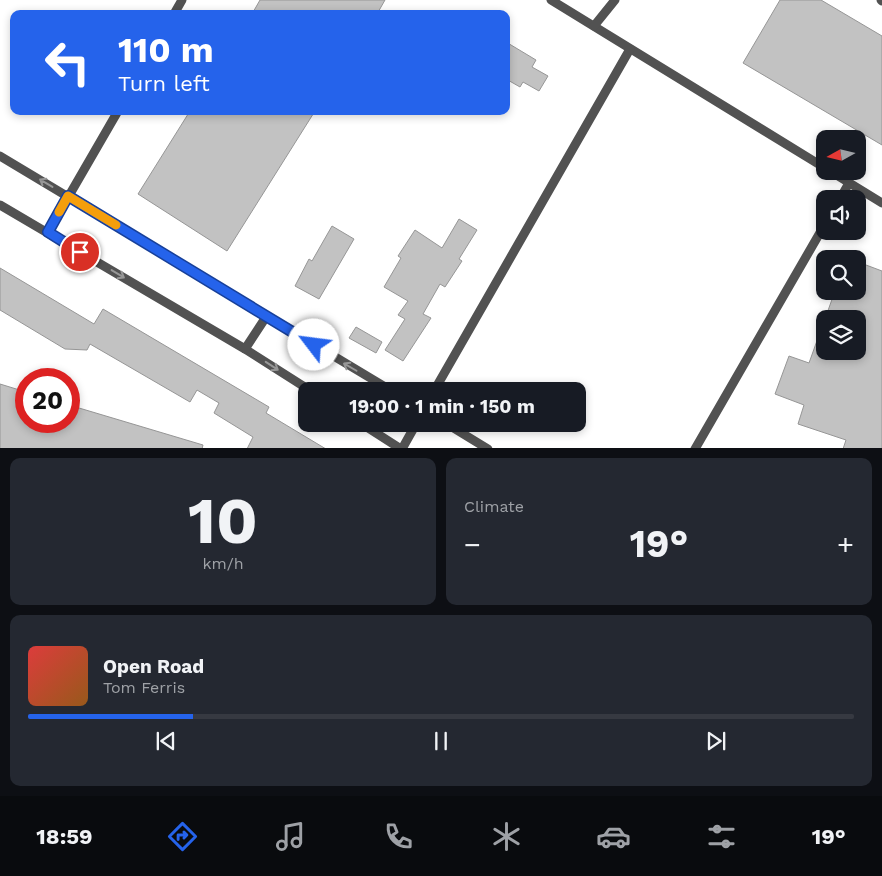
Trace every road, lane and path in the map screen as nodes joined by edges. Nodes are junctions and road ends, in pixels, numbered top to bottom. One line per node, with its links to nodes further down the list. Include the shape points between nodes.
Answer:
1 (551, 0): 3 (lane)
2 (615, 0): 3 (lane)
3 (594, 26): 4 (lane)
4 (630, 49): 7 (lane); 19 (lane)
5 (116, 115): 11 (lane)
6 (0, 156): 11 (lane, one-way to 6)
7 (816, 163)
8 (844, 180): 9 (lane)
9 (849, 183): 10 (lane); 12 (lane)
10 (845, 190)
11 (68, 196): 14 (lane); 16 (lane)
12 (882, 203)
13 (0, 205): 14 (lane)
14 (48, 232): 17 (lane, one-way to 17)
15 (816, 240): 26 (lane)
16 (266, 317): 17 (lane); 18 (lane, one-way to 16)
17 (245, 349): 20 (lane, one-way to 20)
18 (377, 382)
19 (439, 382)
20 (298, 383)
21 (375, 432): 24 (lane)
22 (411, 432): 24 (lane)
23 (461, 432): 25 (lane)
24 (401, 448)
25 (488, 448)
26 (695, 448)

